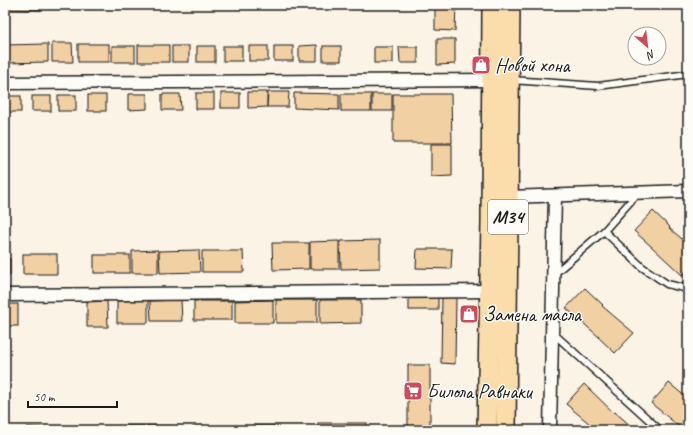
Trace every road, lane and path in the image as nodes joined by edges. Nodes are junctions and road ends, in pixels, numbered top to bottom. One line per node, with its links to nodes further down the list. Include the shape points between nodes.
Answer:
1 (492, 5): 4 (main road, M34)
2 (510, 5): 4 (main road, M34)
3 (688, 74): 4 (lane, via 598,86)
4 (500, 80): 5 (street); 9 (main road, M34); 13 (main road, M34)
5 (5, 83)
6 (688, 192): 7 (street)
7 (637, 194): 8 (street); 10 (lane)
8 (555, 196): 9 (street); 11 (street)
9 (508, 197): 16 (main road, M34)
10 (604, 231): 11 (lane); 12 (lane, via 642,267 667,284)
11 (553, 275): 15 (street)
12 (688, 289)
13 (491, 291): 14 (street); 16 (main road, M34)
14 (5, 295)
15 (552, 332): 19 (street); 20 (lane)
16 (498, 382): 17 (main road, M34); 18 (main road, M34)
17 (488, 430)
18 (506, 430)
19 (550, 430)
20 (660, 430)

